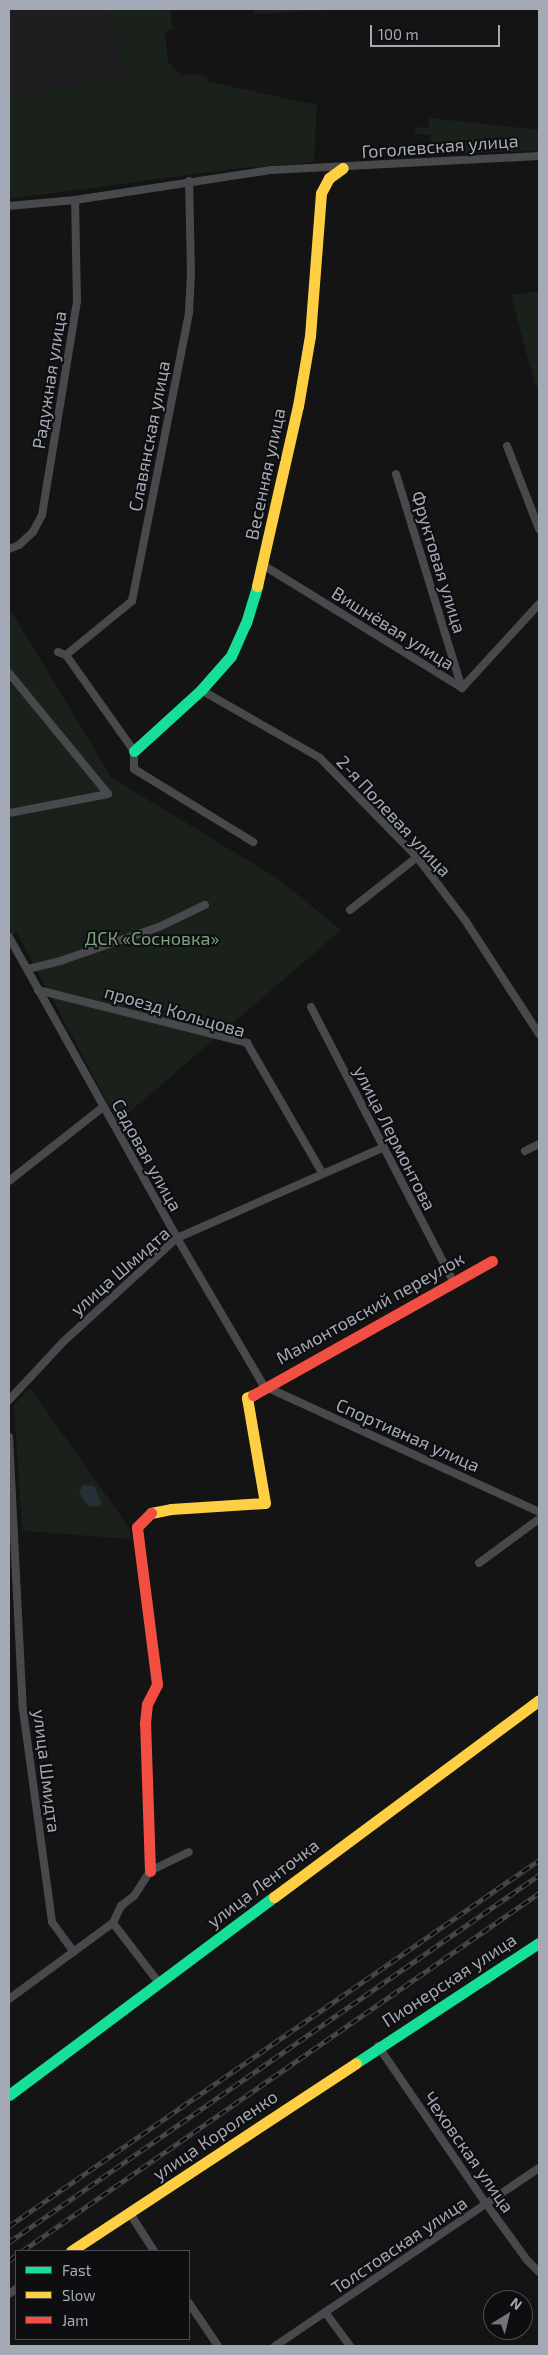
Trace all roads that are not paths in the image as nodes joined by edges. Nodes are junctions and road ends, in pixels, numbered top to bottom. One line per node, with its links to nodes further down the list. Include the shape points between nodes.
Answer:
1 (539, 156): 2 (street, Гоголевская улица, via 420,160)
2 (343, 168): 3 (street, Гоголевская улица, via 272,170); 10 (street, Весенняя улица, via 329,178 321,193 310,336)
3 (189, 181): 4 (street, Гоголевская улица); 13 (street, Славянская улица, via 189,312 132,602)
4 (75, 200): 5 (street, Гоголевская улица); 9 (street, Радужная улица, via 77,300 42,515 33,532 19,545)
5 (9, 206)
6 (507, 446): 8 (street)
7 (396, 474): 15 (street, Фруктовая улица)
8 (539, 529)
9 (9, 549)
10 (263, 565): 15 (street, Вишнёвая улица); 16 (street, Весенняя улица, via 246,623 231,656)
11 (539, 604): 15 (street, Вишнёвая улица)
12 (58, 652): 13 (street)
13 (66, 655): 17 (street)
14 (9, 673): 18 (street, via 108,794)
15 (462, 688)
16 (201, 690): 17 (street, Весенняя улица); 20 (street, 2-я Полевая улица, via 320,758)
17 (134, 751): 19 (street, via 134,770)
18 (9, 812)
19 (253, 842)
20 (417, 857): 22 (street); 27 (street, 2-я Полевая улица, via 465,920)
21 (205, 905): 24 (street, via 159,927 63,960)
22 (350, 910)
23 (9, 937): 24 (street, Садовая улица)
24 (28, 968): 25 (street, Садовая улица)
25 (38, 990): 28 (street, Садовая улица); 32 (street, проезд Кольцова, via 247,1043)
26 (311, 1007): 30 (street, улица Лермонтова)
27 (539, 1034)
28 (103, 1107): 33 (street); 34 (street, Садовая улица)
29 (539, 1144): 31 (street)
30 (382, 1148): 32 (street, улица Шмидта); 36 (street, улица Лермонтова)
31 (525, 1151)
32 (323, 1174): 34 (street, улица Шмидта)
33 (9, 1181)
34 (177, 1238): 37 (street, Садовая улица); 38 (street, улица Шмидта, via 63,1342)
35 (492, 1261): 36 (street, Мамонтовский переулок)
36 (454, 1283): 37 (street, Мамонтовский переулок)
37 (264, 1386): 40 (street, Спортивная улица); 45 (street, Мамонтовский переулок, via 247,1398 266,1504 171,1509 149,1514 137,1526 156,1684 147,1704 146,1724)
38 (9, 1400)
39 (9, 1437): 48 (street, улица Шмидта, via 24,1710 52,1922)
40 (539, 1512)
41 (539, 1518): 42 (street)
42 (480, 1563)
43 (539, 1700): 49 (street, улица Ленточка)
44 (190, 1852): 45 (street)
45 (150, 1871): 46 (street, via 134,1896 121,1906)
46 (113, 1923): 48 (street); 49 (street)
47 (539, 1943): 51 (street, Пионерская улица)
48 (74, 1952): 50 (street)
49 (159, 1983): 52 (street, улица Ленточка)
50 (9, 1999)
51 (378, 2046): 54 (street, Чеховская улица); 55 (street, улица Короленко)
52 (9, 2094)
53 (539, 2168): 54 (street, Толстовская улица)
54 (486, 2204): 58 (street, Чеховская улица); 60 (street, Толстовская улица)
55 (128, 2212): 56 (street, улица Короленко); 57 (street)
56 (72, 2250)
57 (153, 2250)
58 (539, 2272)
59 (190, 2304): 61 (street)
60 (325, 2312): 62 (street, Толстовская улица); 63 (street)
61 (218, 2346)
62 (275, 2346)
63 (350, 2346)

